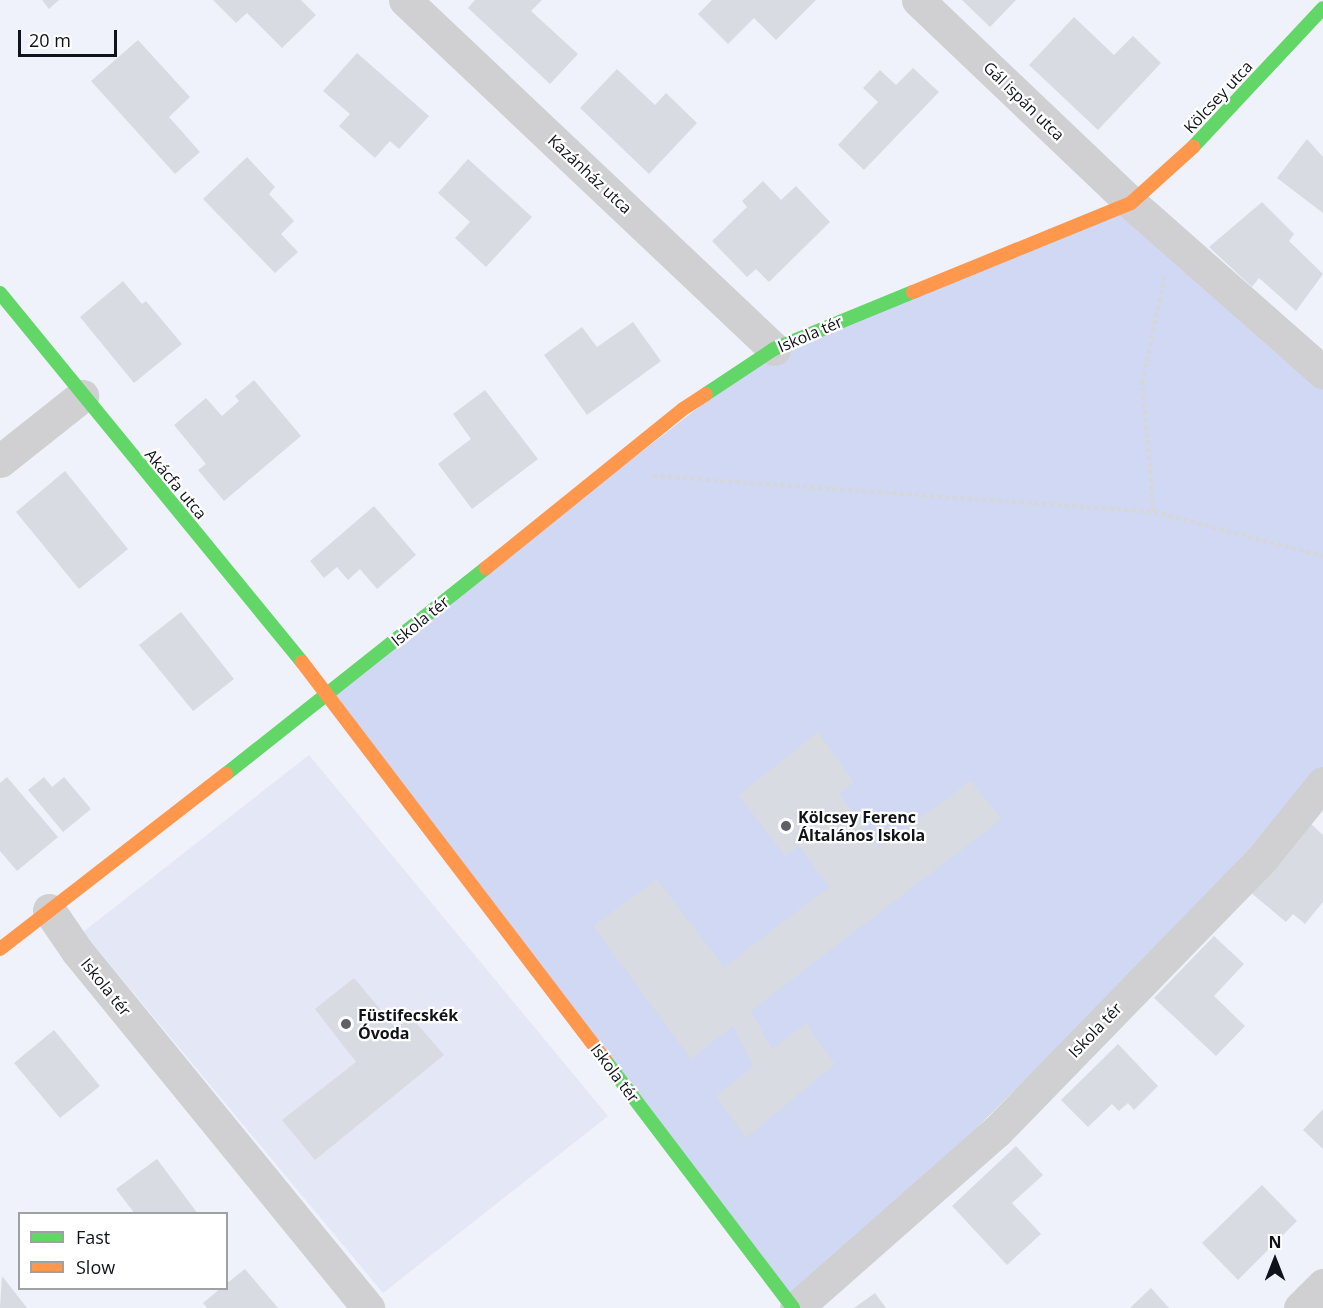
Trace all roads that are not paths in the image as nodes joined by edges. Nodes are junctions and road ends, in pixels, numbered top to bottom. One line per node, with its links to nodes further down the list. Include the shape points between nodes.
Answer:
1 (405, 0): 6 (street, Kazánház utca)
2 (918, 0): 4 (street, Gál ispán utca)
3 (1323, 8): 4 (street, Kölcsey utca, via 1179,163)
4 (1131, 203): 6 (street, Iskola tér); 7 (street)
5 (0, 293): 8 (street, Akácfa utca)
6 (774, 349): 10 (street, Iskola tér, via 683,410)
7 (1323, 372)
8 (82, 396): 9 (street); 10 (street, Akácfa utca)
9 (0, 461)
10 (329, 694): 12 (street, Iskola tér); 16 (street, Iskola tér)
11 (1323, 783): 16 (street, Iskola tér, via 1264,856 996,1131)
12 (49, 910): 13 (street); 15 (street, Iskola tér, via 77,951)
13 (0, 949)
14 (1323, 1285): 17 (street)
15 (368, 1308)
16 (794, 1308)
17 (1300, 1308)

